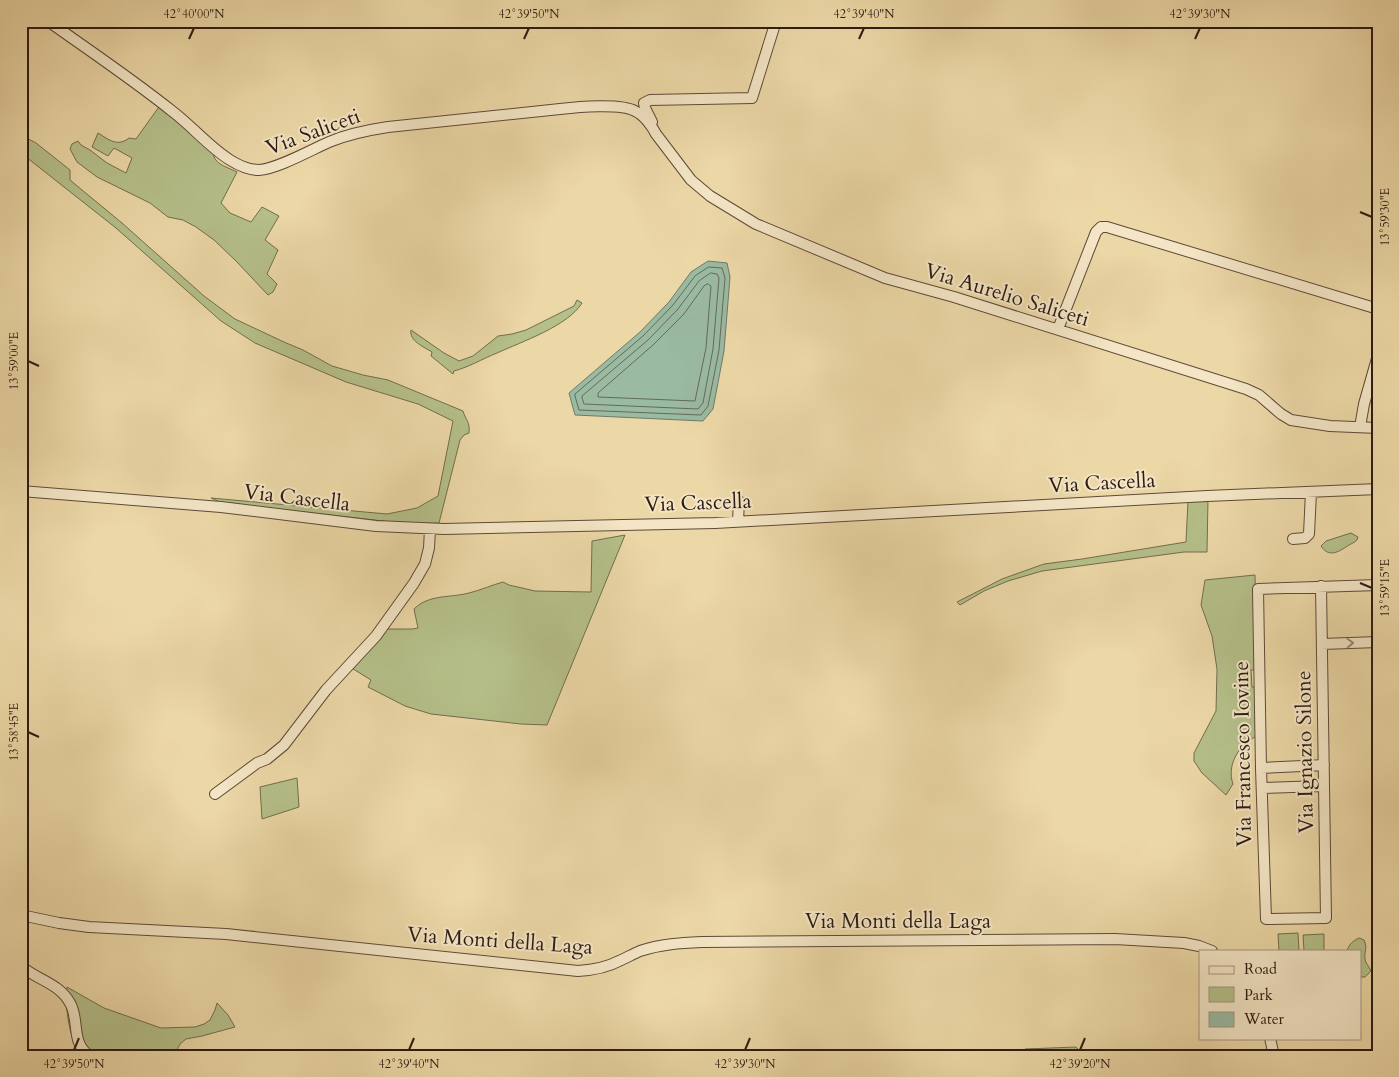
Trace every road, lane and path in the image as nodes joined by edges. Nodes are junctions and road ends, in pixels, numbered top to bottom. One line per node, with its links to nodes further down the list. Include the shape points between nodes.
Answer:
1 (48, 21): 3 (street, Via Saliceti, via 152,95 230,160 249,169 268,169 360,132 560,109 629,108 648,122)
2 (776, 21): 3 (street, via 752,98 650,100 644,103)
3 (656, 134): 5 (street, Via Aurelio Saliceti, via 691,180 710,196 756,224 885,278)
4 (1378, 309): 5 (street, via 1107,227 1096,232)
5 (1058, 330): 7 (street, Via Aurelio Saliceti, via 1246,389 1291,420)
6 (1378, 355): 7 (street)
7 (1360, 427): 8 (street, Via Aurelio Saliceti)
8 (1378, 428)
9 (1378, 489): 11 (street, Via Cascella)
10 (21, 491): 14 (street, Via Cascella, via 221,507 376,526)
11 (1311, 492): 13 (street, Via Cascella); 15 (street, via 1310,534 1306,538)
12 (739, 501): 13 (street)
13 (738, 521): 14 (street, Via Cascella)
14 (430, 529): 24 (street, via 430,548 425,564 376,636 326,690 284,745)
15 (1293, 539)
16 (1378, 585): 17 (street)
17 (1321, 586): 19 (street, Via Ignazio Silone); 21 (street, Via Francesco Iovine, via 1258,589)
18 (1378, 642): 19 (street, one-way to 18)
19 (1322, 644): 20 (street, Via Ignazio Silone)
20 (1324, 765): 21 (street); 22 (street, Via Ignazio Silone)
21 (1261, 768): 23 (street, Via Francesco Iovine)
22 (1323, 786): 23 (street); 26 (street, Via Ignazio Silone, via 1326,918)
23 (1262, 788): 26 (street, Via Francesco Iovine)
24 (216, 794)
25 (21, 915): 27 (street, Via Monti della Laga, via 89,927 226,934 578,970 599,969 638,952 680,942 1108,938 1184,943)
26 (1266, 918)
27 (1209, 950)
28 (21, 966): 30 (street, via 55,986 68,998 74,1011 78,1042)
29 (1270, 1040): 31 (street)
30 (90, 1056)
31 (1274, 1056)

